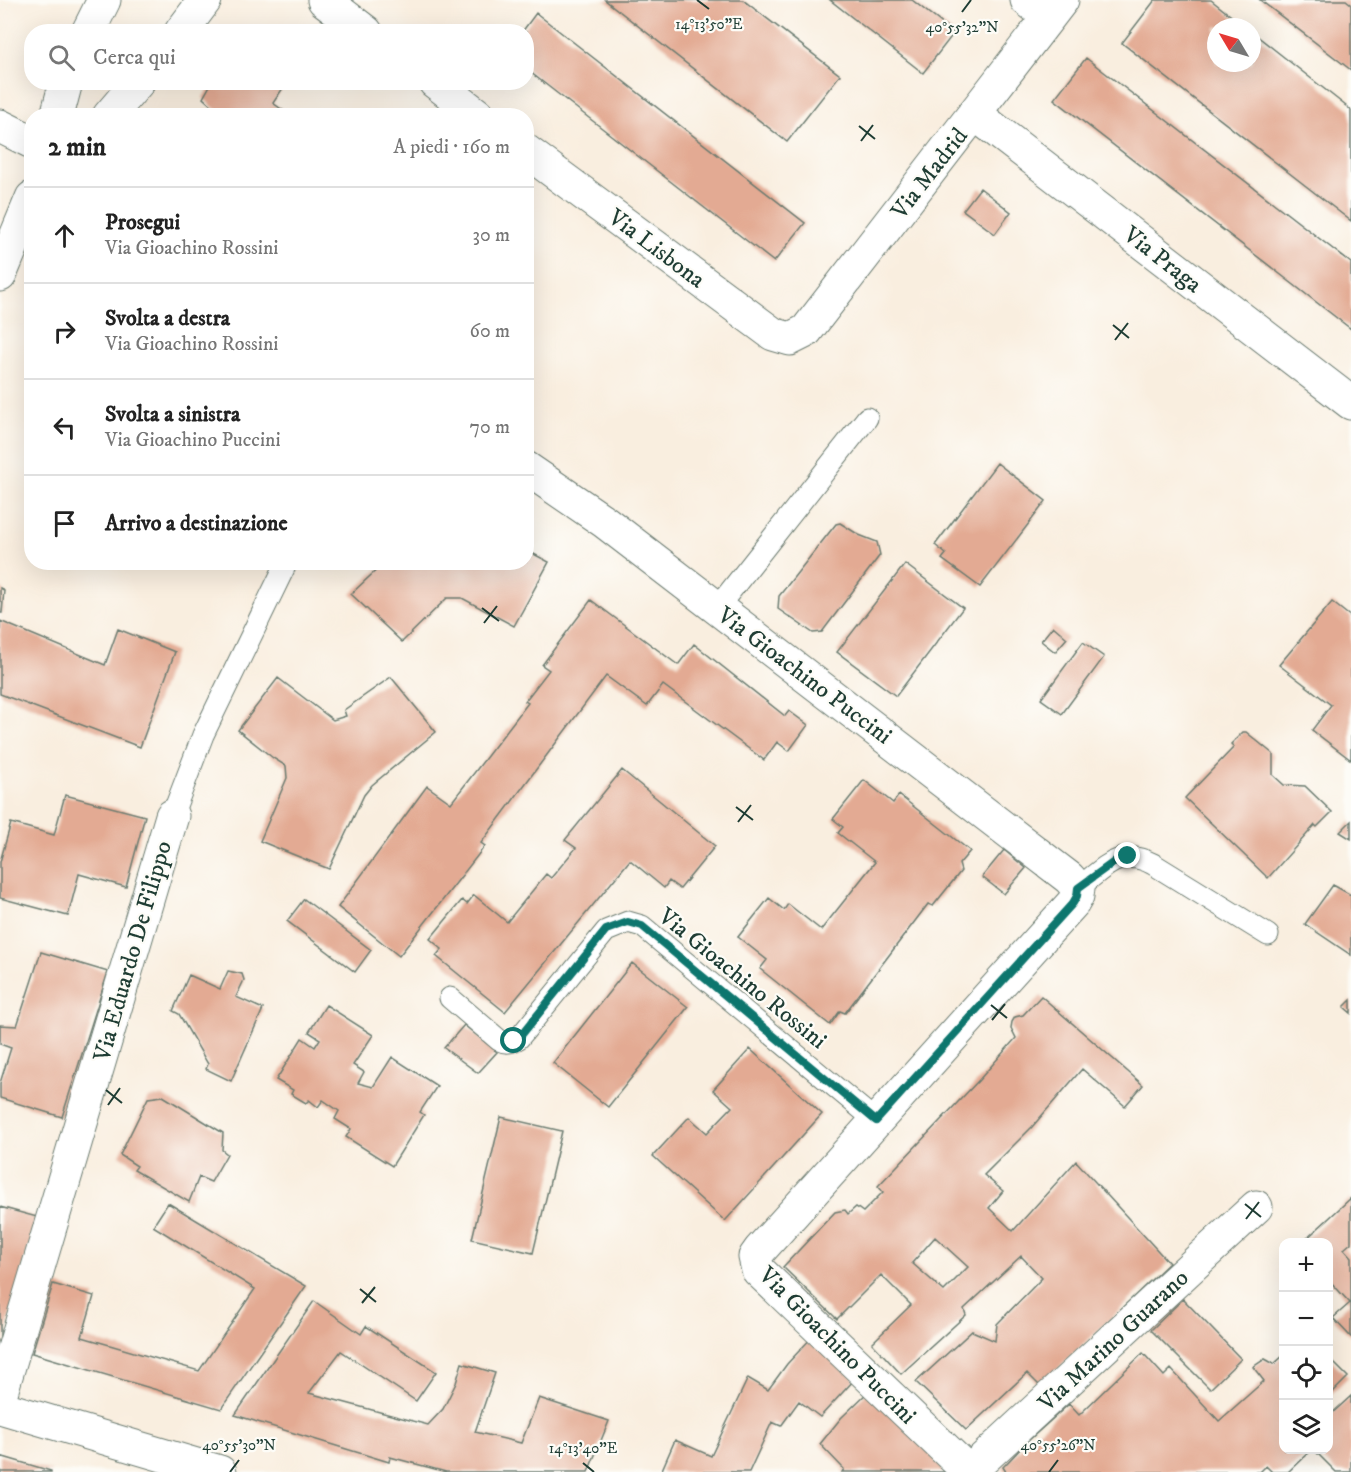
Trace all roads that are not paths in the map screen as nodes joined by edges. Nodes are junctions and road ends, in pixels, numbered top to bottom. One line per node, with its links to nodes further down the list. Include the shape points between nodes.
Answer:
1 (104, 0): 5 (street)
2 (205, 0): 6 (street)
3 (324, 0): 7 (street)
4 (1046, 6): 14 (street, Via Madrid)
5 (92, 24)
6 (187, 24)
7 (356, 24)
8 (64, 90): 11 (street)
9 (131, 90): 12 (street)
10 (445, 90): 13 (street)
11 (59, 108)
12 (116, 108)
13 (469, 108)
14 (975, 114): 20 (street, Via Madrid, via 806,331); 21 (street, Via Praga)
15 (0, 126): 16 (street)
16 (24, 138)
17 (534, 157): 20 (street, Via Lisbona, via 773,334)
18 (24, 217): 19 (street)
19 (0, 275)
20 (790, 339)
21 (1351, 403)
22 (867, 418): 25 (lane)
23 (534, 474): 25 (street, Via Gioachino Puccini)
24 (283, 570): 26 (lane, via 203,735)
25 (717, 608): 27 (street, Via Gioachino Puccini)
26 (172, 816): 32 (street, Via Eduardo De Filippo)
27 (1078, 888): 28 (lane, Via Gioachino Puccini, via 1118,859 1135,856); 30 (street, Via Gioachino Puccini, via 1073,903)
28 (1268, 935)
29 (450, 998): 30 (lane, Via Gioachino Rossini, via 499,1040 514,1041 606,930 628,922 642,926)
30 (876, 1121): 35 (street, Via Gioachino Puccini, via 760,1250 755,1264)
31 (1256, 1207): 35 (street, Via Marino Guarano)
32 (0, 1396)
33 (0, 1407): 34 (street)
34 (220, 1472)
35 (969, 1472)

